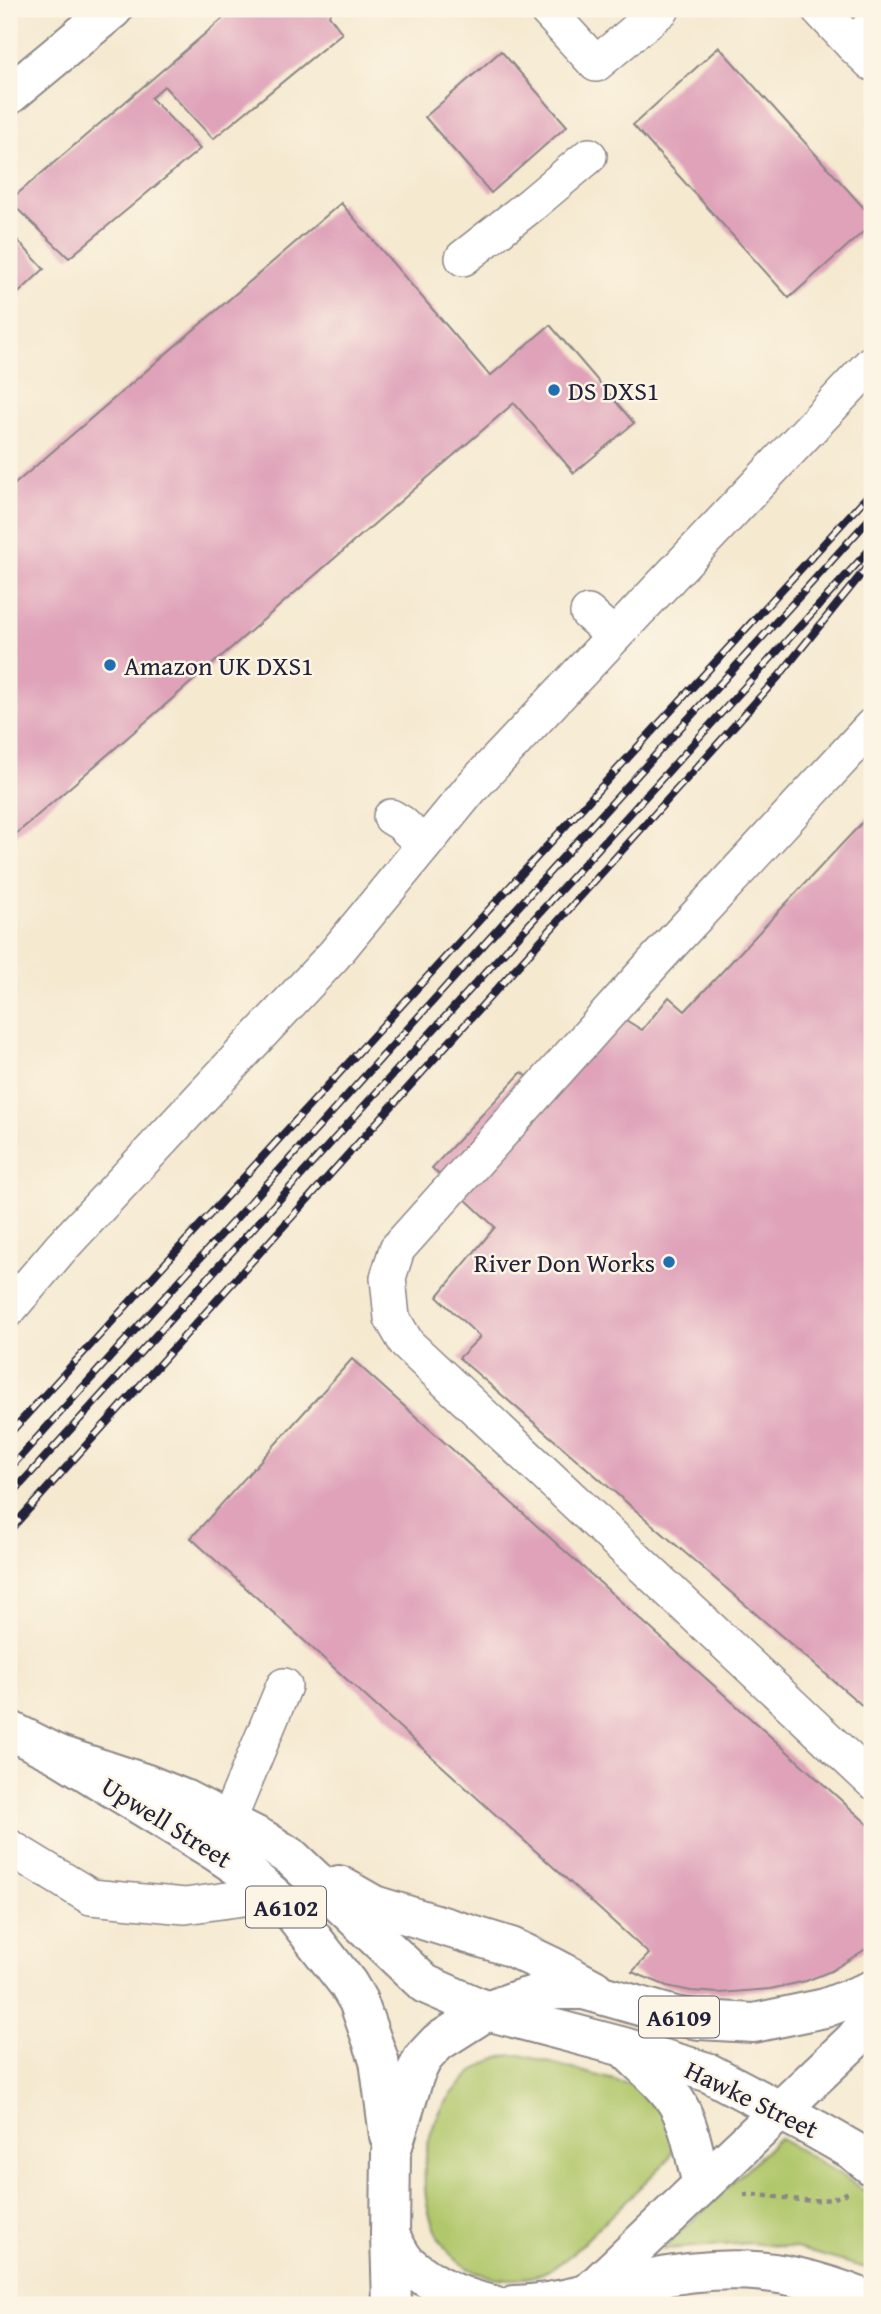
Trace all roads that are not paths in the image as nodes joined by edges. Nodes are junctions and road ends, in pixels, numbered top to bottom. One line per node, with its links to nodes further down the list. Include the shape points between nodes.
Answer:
1 (113, 9): 6 (main road)
2 (546, 9): 3 (lane, via 596,64)
3 (662, 9)
4 (819, 9): 5 (lane)
5 (866, 44)
6 (9, 94)
7 (589, 156): 8 (lane)
8 (463, 258)
9 (872, 363): 11 (lane, via 814,409 757,464)
10 (588, 613): 11 (lane)
11 (614, 636): 14 (lane, via 471,788)
12 (872, 726): 18 (lane, via 397,1249 388,1278 392,1318 407,1345)
13 (391, 817): 14 (lane)
14 (424, 845): 15 (lane, via 334,955)
15 (9, 1309)
16 (284, 1686): 19 (lane)
17 (9, 1730): 19 (main road, Upwell Street / A6102)
18 (872, 1778)
19 (221, 1836): 21 (main road, Upwell Street / A6102, via 264,1840); 22 (main road, Upwell Street / A6102, via 246,1872)
20 (9, 1847): 22 (lane, via 91,1897 184,1906)
21 (292, 1858): 24 (main road, via 374,1905 511,1947); 25 (main road, Upwell Street / A6102, via 425,1984)
22 (271, 1894): 29 (main road, Upwell Street / A6102, via 292,1912 358,2001 379,2060)
23 (872, 1990): 24 (main road, A6109, via 825,2008 754,2023 675,2016)
24 (603, 1994): 25 (main road, A6109, via 552,1990)
25 (487, 2011): 27 (main road, Hawke Street); 29 (main road, via 438,2042 423,2058)
26 (872, 2018): 28 (main road)
27 (624, 2047): 28 (main road, Hawke Street, via 707,2073); 31 (main road, via 678,2104)
28 (781, 2109): 30 (main road, Hawke Street); 31 (main road)
29 (391, 2152): 32 (main road)
30 (870, 2164)
31 (719, 2192): 33 (main road)
32 (390, 2235): 35 (main road); 36 (main road, via 405,2262 454,2293)
33 (581, 2300): 34 (main road, via 646,2280 705,2270 755,2270 809,2279); 37 (main road)
34 (872, 2302)
35 (392, 2305)
36 (493, 2305)
37 (514, 2305)

